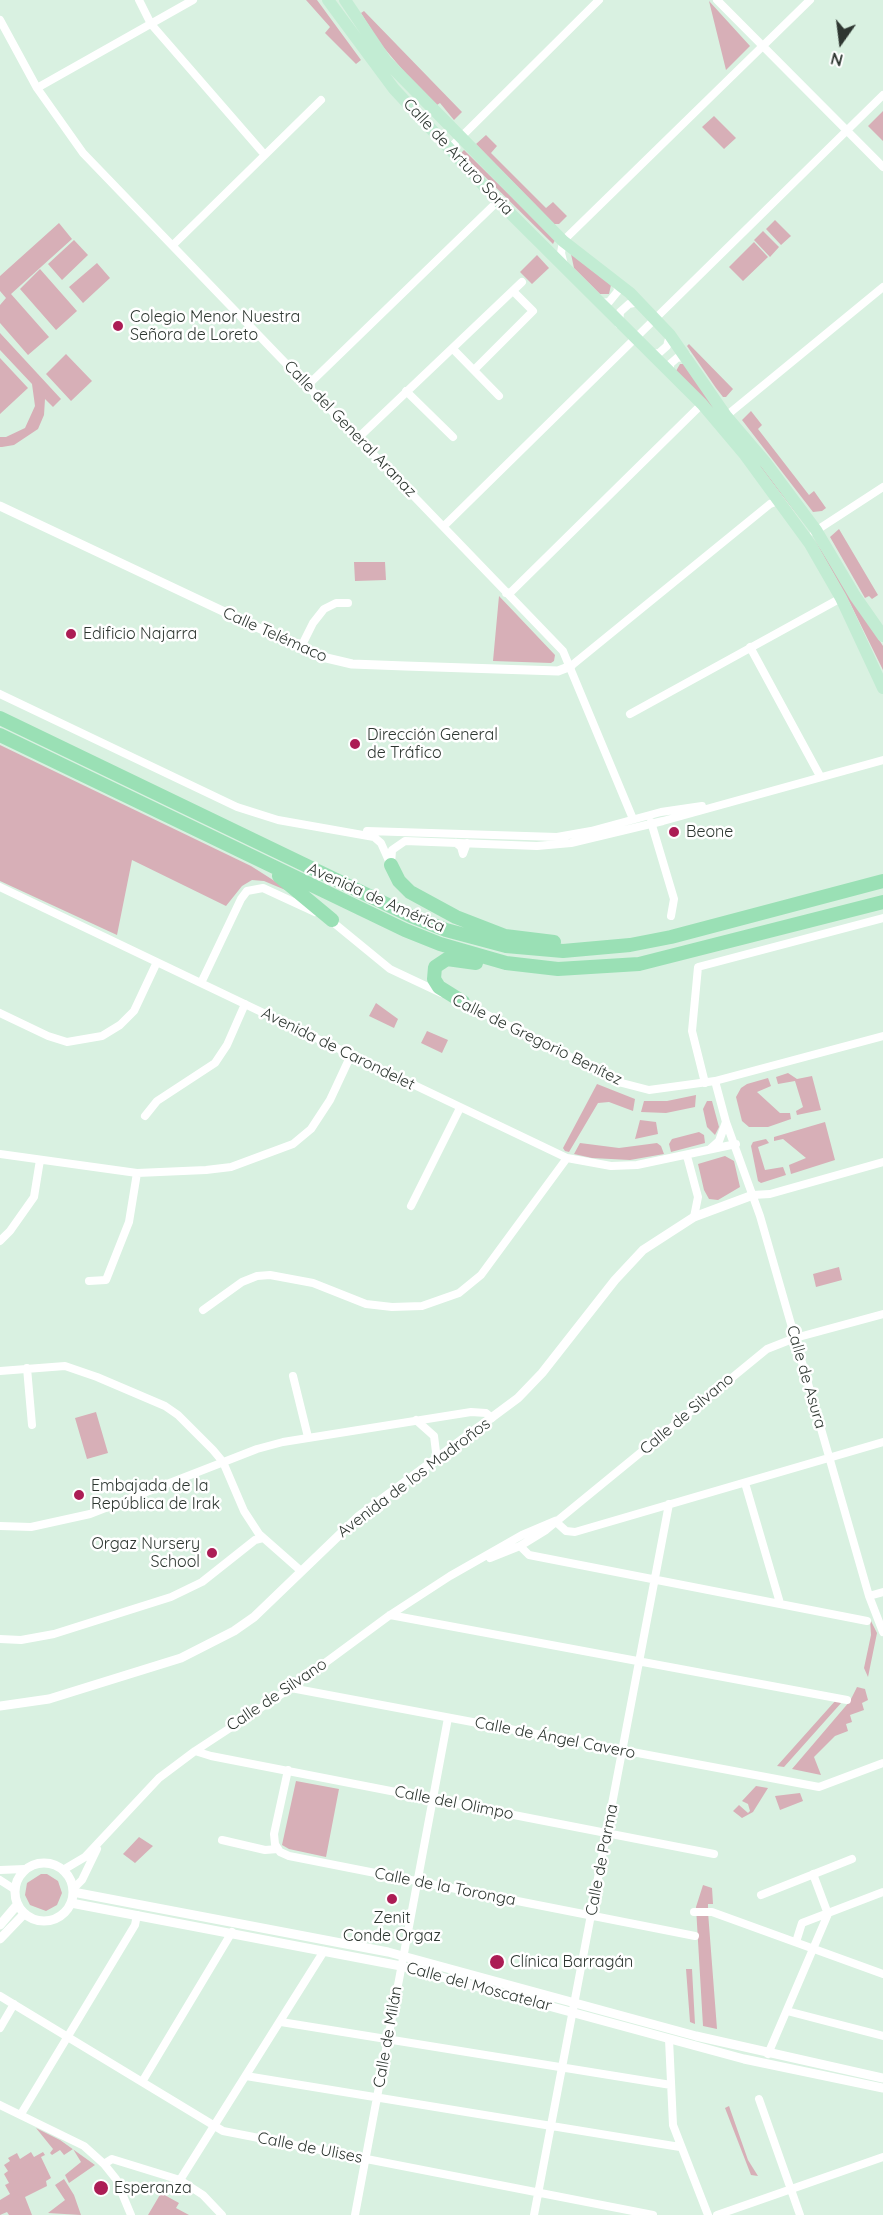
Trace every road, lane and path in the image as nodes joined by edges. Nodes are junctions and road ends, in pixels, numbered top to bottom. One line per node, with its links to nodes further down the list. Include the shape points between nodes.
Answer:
1 (139, 0): 9 (street)
2 (193, 0): 9 (street)
3 (328, 0): 16 (main road, Calle de Arturo Soria, via 383,75)
4 (345, 0): 15 (main road, Calle de Arturo Soria, via 386,61)
5 (599, 0): 15 (street)
6 (717, 0): 10 (street)
7 (810, 0): 10 (street)
8 (0, 20): 11 (street, Calle del General Aranaz)
9 (151, 24): 11 (street); 17 (street)
10 (763, 46): 14 (street); 20 (street)
11 (37, 88): 21 (street, Calle del General Aranaz, via 83,153)
12 (883, 95): 14 (street)
13 (321, 100): 17 (street)
14 (847, 130): 18 (street); 29 (street)
15 (461, 137): 16 (street); 20 (main road, Calle de Arturo Soria)
16 (450, 148): 19 (main road, Calle de Arturo Soria)
17 (264, 154): 21 (street)
18 (883, 167)
19 (498, 201): 22 (main road, Calle de Arturo Soria); 38 (street)
20 (563, 241): 22 (street); 24 (main road, Calle de Arturo Soria)
21 (173, 245): 38 (street, Calle del General Aranaz)
22 (565, 267): 28 (main road, Calle de Arturo Soria)
23 (522, 282): 26 (street)
24 (616, 282): 27 (main road, Calle de Arturo Soria); 28 (street, via 618,291 609,302)
25 (883, 287): 42 (street)
26 (513, 291): 33 (street); 36 (street, via 533,311)
27 (639, 302): 29 (main road, Calle de Arturo Soria); 30 (street, via 629,304 621,312)
28 (600, 303): 30 (main road, Calle de Arturo Soria)
29 (655, 318): 31 (main road, Calle de Arturo Soria); 32 (street)
30 (619, 324): 32 (main road, Calle de Arturo Soria)
31 (670, 335): 34 (street, via 659,354); 35 (main road, Calle de Arturo Soria)
32 (634, 339): 34 (main road, Calle de Arturo Soria); 48 (street)
33 (453, 349): 36 (street); 39 (street)
34 (649, 354): 37 (main road, Calle de Arturo Soria)
35 (687, 356): 37 (street, via 670,364); 42 (main road, Calle de Arturo Soria)
36 (474, 370): 40 (street)
37 (670, 373): 41 (main road, Calle de Arturo Soria)
38 (308, 385): 44 (street, Calle del General Aranaz)
39 (406, 391): 43 (street); 44 (street)
40 (499, 396)
41 (702, 404): 46 (main road, Calle de Arturo Soria); 51 (street)
42 (726, 416): 49 (main road, Calle de Arturo Soria)
43 (453, 437)
44 (358, 438): 48 (street, Calle del General Aranaz)
45 (883, 487): 49 (street)
46 (780, 500): 50 (main road, Calle de Arturo Soria); 57 (street, via 770,504)
47 (0, 506): 56 (street, Calle Telémaco)
48 (444, 526): 51 (street, Calle del General Aranaz)
49 (816, 530): 50 (street); 54 (main road, Calle de Arturo Soria)
50 (810, 544): 52 (main road, Calle de Arturo Soria)
51 (506, 593): 57 (street, Calle del General Aranaz, via 563,651)
52 (841, 598): 55 (street); 58 (main road, Calle de Arturo Soria)
53 (348, 603): 56 (street, via 324,609)
54 (883, 636)
55 (750, 647): 60 (street); 64 (street)
56 (300, 649): 57 (street, Calle Telémaco, via 352,664 554,671)
57 (571, 666): 67 (street, Calle del General Aranaz)
58 (883, 688)
59 (0, 694): 69 (street, via 237,807 278,820)
60 (630, 714)
61 (0, 718): 82 (highway, Avenida de América, via 446,930 506,946)
62 (0, 735): 74 (highway, Avenida de América)
63 (883, 760): 64 (street)
64 (820, 776): 65 (street)
65 (715, 805): 66 (street); 68 (street)
66 (649, 815): 67 (street); 68 (street)
67 (633, 819): 70 (street); 72 (street, via 632,824)
68 (652, 824): 72 (street); 79 (street, via 674,899)
69 (341, 831): 71 (street, via 446,834); 75 (street, via 378,839)
70 (573, 834): 71 (street); 73 (street)
71 (497, 840): 73 (street, via 533,842); 75 (street, via 401,842 392,850)
72 (579, 842): 73 (street)
73 (539, 846)
74 (255, 859): 81 (highway); 84 (highway, Avenida de América, via 440,944 507,963)
75 (391, 866): 82 (highway, via 410,892 479,928 505,936)
76 (883, 881): 82 (highway, Avenida de América, via 671,938)
77 (0, 887): 83 (street, Avenida de Carondelet)
78 (883, 902): 84 (highway, Avenida de América, via 639,964)
79 (672, 916)
80 (883, 918): 92 (street, via 700,967 695,976 692,1031)
81 (332, 920): 85 (street, Calle de Gregorio Benítez, via 263,888 251,889 241,899); 86 (street, Calle de Gregorio Benítez, via 390,969)
82 (597, 950)
83 (157, 962): 85 (street, Avenida de Carondelet); 88 (street, via 134,1011 102,1036 67,1042)
84 (558, 969): 86 (highway, via 524,971 454,959 442,961 434,972 436,983)
85 (201, 983): 87 (street, Avenida de Carondelet)
86 (463, 1002): 92 (street, Calle de Gregorio Benítez, via 630,1086 665,1090)
87 (245, 1004): 90 (street, Avenida de Carondelet); 94 (street, via 215,1063 157,1101)
88 (0, 1013)
89 (883, 1036): 91 (street, Calle de Gregorio Benítez)
90 (351, 1054): 93 (street, Avenida de Carondelet); 103 (street, via 320,1117 293,1144 231,1167)
91 (716, 1081): 92 (street, Calle de Gregorio Benítez); 95 (street, Calle de Asura)
92 (705, 1083)
93 (460, 1108): 100 (street, Avenida de Carondelet); 106 (street)
94 (145, 1116)
95 (726, 1122): 96 (street, Calle de Asura); 97 (street, via 719,1141)
96 (736, 1144): 97 (street, Avenida de Carondelet); 104 (street, Calle de Asura)
97 (707, 1151): 99 (street, Avenida de Carondelet)
98 (0, 1154): 101 (street)
99 (687, 1156): 100 (street, Avenida de Carondelet, via 625,1166); 105 (street)
100 (567, 1158): 111 (street, via 481,1275 459,1293 422,1306 392,1307 366,1304 313,1283 270,1275 243,1282)
101 (40, 1160): 103 (street); 109 (street, via 34,1197)
102 (883, 1162): 104 (street, via 770,1194)
103 (137, 1173): 110 (street, via 129,1222 106,1280)
104 (753, 1195): 107 (street, Avenida de los Madroños); 113 (street, Calle de Asura)
105 (698, 1197): 107 (street); 108 (street)
106 (411, 1206)
107 (710, 1210): 108 (street, Avenida de los Madroños)
108 (694, 1217): 117 (street, Avenida de los Madroños, via 632,1260 542,1373)
109 (0, 1241)
110 (89, 1281)
111 (203, 1310)
112 (883, 1314): 113 (street, Calle de Silvano)
113 (795, 1338): 122 (street, Calle de Asura); 127 (street, Calle de Silvano, via 751,1361)
114 (27, 1368): 115 (street); 119 (street); 124 (street, via 65,1366 165,1406)
115 (0, 1371)
116 (293, 1376): 120 (street)
117 (492, 1418): 118 (street, via 481,1412); 123 (street, Avenida de los Madroños)
118 (416, 1420): 120 (street); 123 (street, via 434,1436)
119 (32, 1425)
120 (308, 1437): 124 (street)
121 (883, 1442): 122 (street)
122 (829, 1457): 125 (street); 136 (street, Calle de Asura)
123 (437, 1460): 133 (street, Avenida de los Madroños, via 353,1521)
124 (223, 1462): 128 (street, via 90,1514 31,1527); 130 (street, via 244,1510)
125 (746, 1483): 126 (street); 137 (street)
126 (669, 1504): 127 (street, via 575,1532 566,1531); 134 (street, Calle de Parma)
127 (555, 1521): 129 (street, Calle de Silvano); 131 (street, Calle de Silvano)
128 (0, 1526)
129 (522, 1535): 131 (street); 132 (street, Calle de Silvano)
130 (263, 1538): 133 (street); 141 (street, via 255,1540 202,1582 171,1597 54,1634)
131 (520, 1546): 132 (street, Calle de Silvano); 134 (street, via 529,1554)
132 (468, 1566): 138 (street, Calle de Silvano)
133 (301, 1571): 145 (street, Avenida de los Madroños, via 246,1623 197,1652 49,1699)
134 (654, 1580): 137 (street); 142 (street, Calle de Parma)
135 (883, 1592): 136 (street)
136 (869, 1596): 140 (street, Calle de Asura)
137 (780, 1603): 139 (street)
138 (390, 1615): 142 (street); 143 (street, Calle de Silvano)
139 (867, 1621)
140 (883, 1632)
141 (0, 1640)
142 (639, 1661): 144 (street); 148 (street, Calle de Parma)
143 (291, 1688): 146 (street, Calle de Ángel Cavero); 147 (street, Calle de Silvano)
144 (847, 1700)
145 (0, 1706)
146 (448, 1718): 148 (street, Calle de Ángel Cavero); 151 (street, Calle de Milán)
147 (195, 1751): 150 (street, Calle del Olimpo); 154 (street, Calle de Silvano, via 159,1778)
148 (623, 1751): 149 (street, Calle de Ángel Cavero, via 819,1787); 152 (street, Calle de Parma)
149 (883, 1763)
150 (288, 1770): 151 (street, Calle del Olimpo); 155 (street, via 274,1834)
151 (433, 1799): 152 (street, Calle del Olimpo); 163 (street, Calle de Milán)
152 (607, 1833): 156 (street, Calle del Olimpo); 174 (street, Calle de Parma)
153 (222, 1840): 155 (street, Calle de la Toronga, via 265,1850)
154 (100, 1842): 160 (street, Calle de Silvano); 165 (street, Calle de Silvano)
155 (278, 1849): 163 (street, Calle de la Toronga, via 289,1856)
156 (714, 1854)
157 (852, 1859): 161 (street)
158 (25, 1869): 159 (street); 160 (street, via 44,1863); 164 (street)
159 (0, 1870)
160 (63, 1870): 165 (street)
161 (813, 1874): 167 (street); 172 (street)
162 (0, 1880): 164 (street)
163 (418, 1882): 174 (street, Calle de la Toronga); 182 (street, Calle de Milán)
164 (14, 1889): 169 (street)
165 (73, 1891): 168 (street); 182 (street, Calle del Moscatelar)
166 (883, 1892): 172 (street)
167 (761, 1894)
168 (71, 1903): 171 (street, via 65,1912 45,1922); 173 (street, Calle del Moscatelar)
169 (17, 1905): 171 (street); 175 (street)
170 (694, 1912): 179 (street, via 712,1912)
171 (24, 1914): 178 (street)
172 (828, 1914): 179 (street, via 802,1923); 180 (street)
173 (137, 1915): 176 (street, Calle del Moscatelar); 191 (street, via 135,1925)
174 (591, 1917): 177 (street, Calle de la Toronga); 185 (street, Calle de Parma)
175 (0, 1925)
176 (232, 1932): 181 (street, Calle del Moscatelar); 199 (street)
177 (695, 1936)
178 (0, 1939)
179 (796, 1942): 180 (street)
180 (813, 1948): 183 (street); 187 (street)
181 (324, 1950): 182 (street, Calle del Moscatelar); 189 (street)
182 (402, 1961): 185 (street, Calle del Moscatelar); 188 (street, Calle del Moscatelar); 193 (street, Calle de Milán)
183 (883, 1974)
184 (0, 1996): 186 (street, Calle de Ulises)
185 (576, 2003): 188 (street, Calle de Parma); 195 (street, Calle del Moscatelar)
186 (14, 2004): 190 (street); 191 (street, Calle de Ulises)
187 (787, 2011): 192 (street); 195 (street)
188 (573, 2013): 194 (street, Calle del Moscatelar); 196 (street, Calle de Parma)
189 (281, 2022): 193 (street); 197 (street)
190 (0, 2028)
191 (68, 2036): 199 (street, Calle de Ulises); 205 (street)
192 (883, 2036)
193 (388, 2039): 196 (street); 202 (street, Calle de Milán)
194 (669, 2039): 200 (street); 201 (street, Calle del Moscatelar)
195 (768, 2054): 198 (street, Calle del Moscatelar)
196 (563, 2068): 200 (street); 207 (street, Calle de Parma)
197 (246, 2076): 202 (street); 206 (street)
198 (883, 2078)
199 (142, 2082): 206 (street, Calle de Ulises)
200 (671, 2085): 208 (street, via 673,2125)
201 (883, 2088)
202 (377, 2097): 207 (street); 210 (street, Calle de Milán)
203 (759, 2099): 213 (street)
204 (0, 2105): 205 (street)
205 (21, 2114): 211 (street, via 84,2146)
206 (216, 2125): 210 (street, Calle de Ulises, via 223,2131); 212 (street)
207 (552, 2126): 208 (street); 214 (street, Calle de Parma)
208 (680, 2147): 220 (street)
209 (883, 2157): 213 (street)
210 (365, 2158): 214 (street, Calle de Ulises); 217 (street, Calle de Milán)
211 (104, 2164): 212 (street, via 112,2159); 215 (street, via 116,2179)
212 (180, 2180): 216 (street, via 203,2195)
213 (792, 2189): 221 (street); 222 (street)
214 (538, 2192): 218 (street, Calle de Parma); 219 (street, Calle de Ulises)
215 (131, 2215)
216 (222, 2215)
217 (355, 2215)
218 (534, 2215)
219 (653, 2215)
220 (708, 2215)
221 (717, 2215)
222 (800, 2215)

